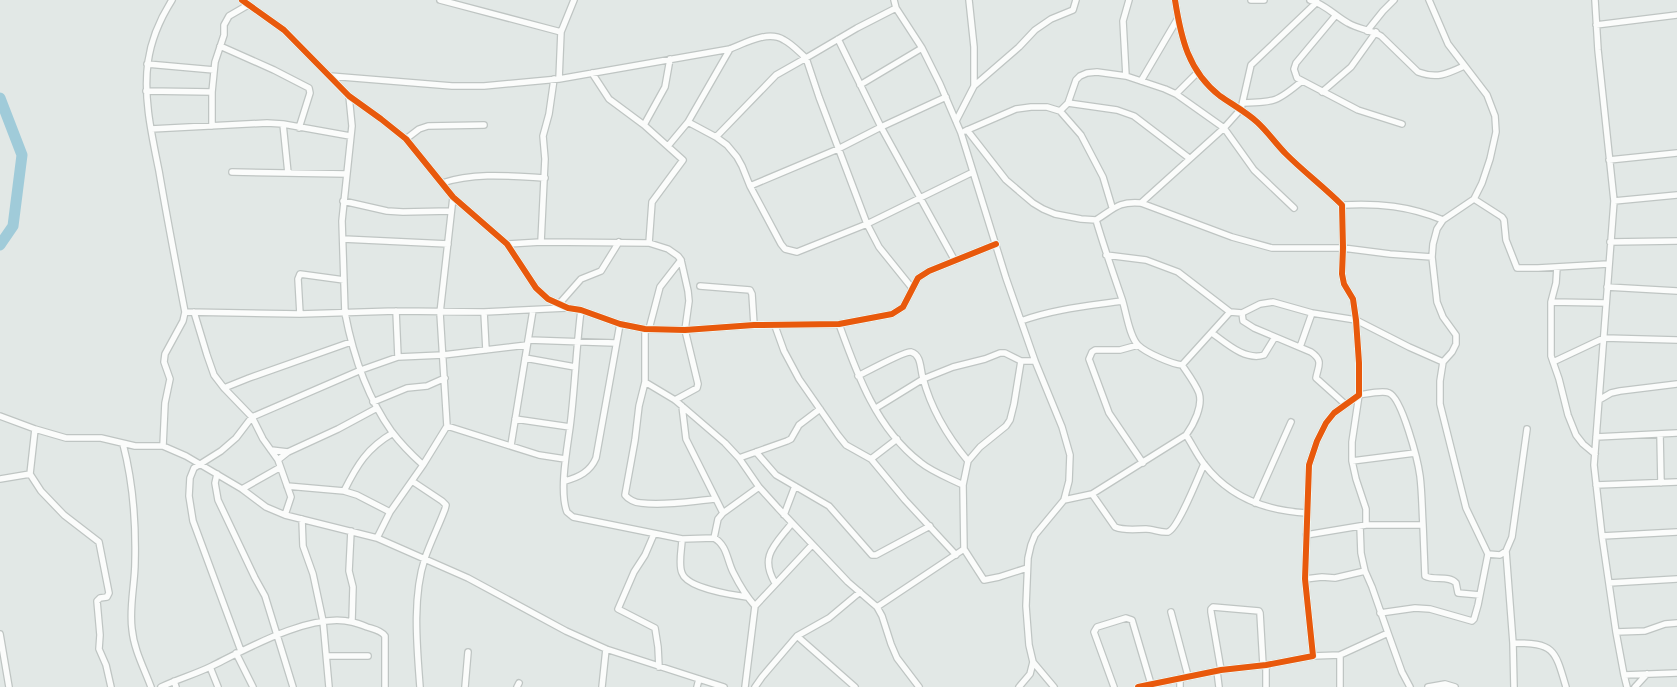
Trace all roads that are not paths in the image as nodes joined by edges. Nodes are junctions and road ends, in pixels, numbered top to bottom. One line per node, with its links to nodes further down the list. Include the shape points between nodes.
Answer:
1 (172, 0): 33 (street, via 155,34)
2 (242, 0): 18 (street)
3 (440, 0): 16 (street)
4 (574, 0): 25 (street)
5 (894, 0): 19 (street)
6 (970, 0): 44 (street)
7 (1076, 0): 44 (street, via 1073,10 1038,27)
8 (1129, 0): 39 (street, via 1123,21)
9 (1175, 0): 22 (street)
10 (1251, 0): 11 (street)
11 (1264, 0)
12 (1310, 0): 17 (street)
13 (1394, 0): 24 (street)
14 (1429, 0): 34 (street, via 1448,44)
15 (1594, 0): 23 (street)
16 (454, 2): 25 (street)
17 (1317, 2): 20 (street); 52 (street, via 1250,65)
18 (248, 5): 28 (street, via 227,20); 38 (street, via 284,30)
19 (896, 8): 27 (street); 29 (street)
20 (1336, 15): 24 (street, via 1349,24); 42 (street, via 1296,63 1295,74)
21 (1677, 15): 23 (street)
22 (1178, 18): 36 (street, via 1190,60); 41 (street)
23 (1596, 24): 73 (street)
24 (1368, 31): 26 (street)
25 (561, 32): 40 (street)
26 (1376, 32): 34 (street, via 1418,72 1444,76); 47 (street, via 1351,67)
27 (838, 40): 31 (street); 43 (street)
28 (220, 46): 35 (street); 62 (street, via 309,88 310,93)
29 (922, 48): 43 (street); 50 (street)
30 (730, 49): 31 (street, via 772,36 785,40); 32 (street); 55 (street)
31 (806, 58): 67 (street, via 776,75); 70 (street)
32 (670, 59): 37 (street); 59 (street, via 665,87)
33 (147, 64): 35 (street); 45 (street)
34 (1464, 66): 84 (street, via 1487,95 1496,132 1488,165)
35 (214, 70): 46 (street)
36 (1198, 72): 48 (street); 52 (street, via 1208,86 1221,96)
37 (592, 73): 40 (street); 59 (street, via 609,99)
38 (330, 76): 40 (street, via 452,86 484,86); 49 (street)
39 (1126, 76): 41 (street); 51 (street, via 1097,72 1080,76 1076,80)
40 (556, 79): 78 (street, via 543,136)
41 (1141, 80): 48 (street)
42 (1302, 81): 47 (street); 52 (street, via 1276,100)
43 (860, 85): 61 (street)
44 (974, 86): 54 (street)
45 (146, 91): 46 (street); 64 (street)
46 (212, 92): 60 (street)
47 (1322, 92): 57 (street, via 1358,110)
48 (1176, 94): 63 (street)
49 (349, 96): 66 (street, via 352,116); 68 (street)
50 (946, 97): 54 (street); 61 (street)
51 (1068, 103): 53 (street); 72 (street, via 1117,110 1134,116)
52 (1242, 106): 63 (street); 88 (street, via 1286,154)
53 (1060, 111): 65 (street, via 1047,107 1016,109); 89 (street, via 1081,135 1103,177)
54 (956, 121): 65 (street)
55 (688, 122): 67 (street); 69 (street)
56 (283, 124): 60 (street); 62 (street); 76 (street)
57 (1402, 124)
58 (484, 125): 68 (street, via 428,126)
59 (644, 125): 69 (street)
60 (212, 126): 64 (street)
61 (881, 127): 70 (street); 83 (street)
62 (299, 128): 66 (street)
63 (1224, 128): 72 (street); 90 (street, via 1254,170)
64 (151, 129): 124 (street)
65 (964, 132): 75 (street); 92 (street, via 1006,180 1043,209 1055,214)
66 (350, 136): 77 (street)
67 (716, 137): 80 (street, via 737,156)
68 (406, 139): 79 (street)
69 (668, 146): 100 (street, via 683,160 652,202)
70 (838, 149): 80 (street); 94 (street)
71 (1677, 153): 73 (street)
72 (1189, 158): 87 (street)
73 (1609, 160): 86 (street)
74 (232, 172): 76 (street)
75 (973, 172): 83 (street); 103 (street)
76 (288, 173): 77 (street)
77 (347, 174): 85 (street)
78 (545, 178): 79 (street, via 478,176); 97 (street)
79 (442, 183): 82 (street)
80 (750, 186): 94 (street, via 781,244 790,252 797,252)
81 (1677, 195): 86 (street)
82 (453, 198): 91 (street); 102 (street)
83 (921, 198): 94 (street); 108 (street)
84 (1474, 199): 93 (street); 110 (street, via 1504,220 1506,240 1515,267)
85 (343, 201): 91 (street, via 387,211); 95 (street)
86 (1614, 201): 99 (street)
87 (1141, 203): 89 (street, via 1130,202); 104 (street, via 1225,235 1272,248)
88 (1342, 205): 93 (street, via 1368,204 1406,208); 104 (street)
89 (1112, 207): 92 (street)
90 (1294, 208)
91 (451, 211): 101 (street)
92 (1096, 220): 105 (street)
93 (1443, 220): 106 (street, via 1437,229)
94 (867, 224): 114 (street, via 879,247)
95 (342, 239): 101 (street); 111 (street)
96 (1677, 241): 99 (street)
97 (541, 242): 98 (street); 102 (street)
98 (619, 242): 100 (street); 119 (street, via 601,271 581,279)
99 (1610, 242): 109 (street)
100 (649, 243): 107 (street, via 668,249)
101 (448, 244): 126 (street)
102 (507, 244): 119 (street, via 536,288)
103 (996, 244): 108 (street); 134 (street)
104 (1343, 248): 106 (street); 133 (street, via 1342,274 1344,284 1353,299)
105 (1106, 255): 116 (street); 128 (street, via 1146,260 1178,272)
106 (1432, 257): 157 (street, via 1437,302 1443,317 1456,335 1456,344)
107 (680, 260): 139 (street, via 660,287); 140 (street, via 689,301)
108 (955, 261): 114 (street, via 929,271 918,278)
109 (1608, 264): 110 (street); 113 (street)
110 (1557, 267): 117 (street)
111 (344, 280): 131 (street, via 300,274); 132 (street)
112 (700, 286): 137 (street, via 750,290)
113 (1607, 287): 115 (street); 118 (street)
114 (912, 288): 136 (street, via 903,307 892,314)
115 (1677, 291)
116 (1122, 301): 134 (street, via 1078,307); 149 (street, via 1128,326)
117 (1551, 302): 118 (street); 158 (street, via 1550,350)
118 (1606, 303): 143 (street)
119 (558, 304): 120 (street)
120 (568, 308): 121 (street); 122 (street)
121 (533, 310): 127 (street); 146 (street)
122 (581, 310): 135 (street); 147 (street)
123 (396, 311): 126 (street); 132 (street); 153 (street)
124 (185, 312): 125 (street); 195 (street, via 164,354 170,379 165,403)
125 (194, 312): 131 (street); 167 (street, via 214,375)
126 (440, 312): 127 (street); 152 (street)
127 (484, 312): 151 (street)
128 (1230, 312): 129 (street); 141 (street)
129 (1242, 313): 130 (street, via 1260,304 1273,302); 142 (street, via 1244,323)
130 (1312, 313): 133 (street); 150 (street)
131 (300, 314): 132 (street)
132 (345, 314): 145 (street)
133 (1356, 320): 157 (street); 170 (street)
134 (1021, 321): 155 (street)
135 (620, 324): 139 (street); 148 (street)
136 (839, 324): 138 (street); 162 (street)
137 (754, 326): 138 (street); 140 (street)
138 (775, 326): 178 (street, via 791,364)
139 (647, 329): 140 (street); 165 (street)
140 (685, 330): 171 (street, via 698,384 697,388)
141 (1212, 333): 142 (street, via 1238,351 1254,355 1264,355); 159 (street)
142 (1275, 337): 150 (street)
143 (1604, 338): 144 (street); 158 (street); 168 (street)
144 (1677, 340)
145 (351, 342): 161 (street); 167 (street)
146 (528, 342): 147 (street); 151 (street); 154 (street)
147 (577, 342): 148 (street); 160 (street)
148 (615, 343): 215 (street, via 596,458 584,474)
149 (1138, 345): 159 (street, via 1165,361); 207 (street, via 1120,350 1095,350 1089,359 1109,413)
150 (1300, 347): 174 (street, via 1318,356 1320,362 1316,378)
151 (486, 350): 152 (street)
152 (443, 355): 153 (street); 163 (street)
153 (398, 357): 161 (street)
154 (525, 358): 160 (street); 181 (street)
155 (1036, 361): 156 (street); 228 (street, via 1062,426 1070,455 1070,481)
156 (1021, 362): 164 (street, via 1000,353); 205 (street, via 1010,420)
157 (1443, 362): 252 (street, via 1440,404 1444,422 1466,508)
158 (1553, 362): 200 (street, via 1576,435)
159 (1182, 365): 189 (street, via 1200,397 1196,418)
160 (575, 368): 184 (street)
161 (361, 370): 173 (street); 180 (street)
162 (858, 376): 164 (street, via 906,352 911,352 919,358); 177 (street)
163 (445, 378): 173 (street, via 427,386 407,388); 183 (street)
164 (923, 379): 177 (street); 205 (street, via 944,428)
165 (645, 382): 171 (street); 227 (street, via 625,494 633,502 640,504)
166 (1677, 384): 169 (street)
167 (224, 388): 180 (street)
168 (1600, 388): 169 (street); 172 (street)
169 (1611, 393): 172 (street)
170 (1359, 395): 174 (street); 199 (street, via 1387,392 1395,397 1404,416); 206 (street, via 1352,442)
171 (675, 400): 175 (street)
172 (1599, 400): 191 (street)
173 (373, 402): 176 (street)
174 (1345, 404): 232 (street, via 1326,423 1317,441 1309,465)
175 (682, 406): 201 (street); 227 (street, via 686,440)
176 (376, 408): 187 (street); 197 (street, via 338,430)
177 (876, 408): 192 (street)
178 (820, 409): 198 (street, via 799,425 791,439); 203 (street, via 846,445)
179 (0, 416): 185 (street)
180 (252, 417): 196 (street); 208 (street, via 236,438)
181 (515, 419): 184 (street); 194 (street)
182 (1291, 422): 229 (street)
183 (447, 426): 194 (street); 210 (street)
184 (570, 427): 202 (street)
185 (35, 429): 193 (street, via 66,438 101,438); 212 (street)
186 (1527, 429): 251 (street, via 1515,521)
187 (393, 433): 210 (street); 225 (street, via 376,443 366,455 354,471)
188 (1677, 433): 190 (street)
189 (1186, 434): 207 (street); 209 (street)
190 (1660, 434): 191 (street); 218 (street)
191 (1596, 438): 200 (street)
192 (897, 439): 203 (street); 219 (street, via 920,462)
193 (123, 444): 195 (street); 299 (street, via 132,482 135,562 132,629 138,657)
194 (511, 445): 202 (street, via 539,455)
195 (164, 446): 208 (street)
196 (271, 450): 197 (street); 204 (street)
197 (288, 452): 204 (street)
198 (756, 452): 201 (street); 222 (street, via 776,475)
199 (1415, 453): 206 (street); 238 (street, via 1421,485)
200 (1595, 454): 220 (street)
201 (739, 458): 223 (street)
202 (565, 459): 215 (street)
203 (871, 459): 239 (street)
204 (278, 460): 211 (street)
205 (968, 461): 219 (street)
206 (1352, 461): 237 (street, via 1366,509)
207 (1143, 463): 226 (street)
208 (200, 464): 213 (street); 278 (street, via 194,468 190,478 192,521)
209 (1204, 464): 226 (street, via 1186,506 1167,532 1115,527); 229 (street, via 1239,496)
210 (423, 465): 216 (street)
211 (280, 468): 221 (street); 224 (street)
212 (30, 474): 214 (street); 298 (street, via 41,491 64,515 100,542 109,594 97,602 99,649)
213 (217, 474): 224 (street); 274 (street, via 215,483 218,500 265,596)
214 (0, 479)
215 (565, 480): 243 (street, via 565,507 573,517)
216 (412, 482): 230 (street); 254 (street, via 446,505)
217 (1677, 482): 218 (street)
218 (1661, 483): 220 (street)
219 (963, 485): 250 (street)
220 (1596, 485): 245 (street)
221 (288, 486): 225 (street); 233 (street, via 291,497)
222 (795, 486): 234 (street); 239 (street, via 830,506 872,555 876,556)
223 (759, 488): 231 (street); 234 (street)
224 (242, 489): 233 (street, via 266,507)
225 (344, 492): 230 (street, via 357,495)
226 (1092, 494): 228 (street)
227 (716, 498): 231 (street)
228 (1064, 500): 255 (street, via 1036,535 1031,545)
229 (1255, 503): 232 (street, via 1287,512)
230 (390, 512): 246 (street)
231 (723, 513): 247 (street, via 717,522)
232 (1307, 513): 244 (street)
233 (285, 515): 235 (street)
234 (784, 515): 236 (street)
235 (302, 519): 241 (street); 268 (street, via 303,546 313,574)
236 (792, 523): 249 (street); 259 (street, via 776,543 768,559 769,573)
237 (1366, 525): 238 (street); 240 (street)
238 (1423, 525): 262 (street, via 1425,576 1452,579 1456,583 1458,593)
239 (930, 526): 253 (street)
240 (1360, 526): 244 (street); 256 (street)
241 (351, 531): 246 (street); 269 (street, via 349,571 352,587)
242 (1677, 532): 245 (street)
243 (654, 534): 248 (street); 287 (street, via 618,609 654,628)
244 (1306, 535): 257 (street)
245 (1602, 536): 260 (street)
246 (377, 538): 254 (street)
247 (714, 538): 248 (street); 263 (street, via 722,544 732,570)
248 (682, 539): 263 (street, via 681,571 686,579 714,591)
249 (812, 545): 259 (street); 261 (street)
250 (964, 550): 253 (street); 255 (street, via 984,580)
251 (1506, 551): 252 (street, via 1500,555); 276 (street)
252 (1488, 554): 262 (street)
253 (956, 555): 265 (street)
254 (425, 558): 277 (street); 306 (street, via 419,591 416,642)
255 (1027, 568): 284 (street, via 1027,623)
256 (1365, 571): 257 (street, via 1336,578); 267 (street)
257 (1305, 579): 283 (street)
258 (1677, 579): 260 (street)
259 (775, 583): 264 (street)
260 (1609, 583): 271 (street)
261 (860, 592): 265 (street); 275 (street, via 828,618)
262 (1480, 596): 267 (street, via 1472,621 1423,608)
263 (747, 597): 264 (street)
264 (755, 606): 311 (street)
265 (877, 608): 314 (street, via 897,658)
266 (1171, 612): 292 (street)
267 (1380, 613): 272 (street)
268 (323, 621): 269 (street); 274 (street); 281 (street)
269 (352, 621): 305 (street, via 378,630 385,636)
270 (1677, 623): 271 (street, via 1665,624 1646,631)
271 (1616, 632): 291 (street)
272 (1388, 633): 280 (street); 323 (street)
273 (0, 634): 297 (street)
274 (276, 635): 278 (street); 303 (street)
275 (796, 636): 312 (street); 313 (street)
276 (1513, 643): 326 (street); 327 (street, via 1539,644 1549,649 1560,664)
277 (606, 649): 287 (street); 308 (street)
278 (238, 652): 286 (street); 302 (street)
279 (468, 652): 307 (street)
280 (1340, 655): 283 (street); 322 (street)
281 (327, 656): 282 (street); 304 (street)
282 (368, 656)
283 (1313, 656): 285 (street)
284 (1033, 662): 315 (street, via 1030,674); 316 (street)
285 (1265, 665): 288 (street); 288 (street, via 1259,611 1213,607 1211,612); 321 (street)
286 (210, 667): 295 (street); 301 (street)
287 (659, 667): 294 (street)
288 (1219, 671): 292 (street); 320 (street)
289 (1677, 673): 290 (street)
290 (1647, 674): 291 (street); 329 (street)
291 (1624, 675): 328 (street)
292 (1188, 676): 293 (street)
293 (1180, 678): 296 (street); 319 (street)
294 (699, 679): 309 (street); 310 (street)
295 (175, 684): 300 (street)
296 (1151, 684): 317 (street, via 1132,620 1126,618 1094,629); 318 (street)
297 (10, 687)
298 (111, 687)
299 (152, 687)
300 (161, 687)
301 (218, 687)
302 (252, 687)
303 (293, 687)
304 (329, 687)
305 (385, 687)
306 (420, 687)
307 (465, 687)
308 (602, 687)
309 (697, 687)
310 (724, 687)
311 (745, 687)
312 (755, 687)
313 (855, 687)
314 (918, 687)
315 (1019, 687)
316 (1054, 687)
317 (1114, 687)
318 (1138, 687)
319 (1180, 687)
320 (1220, 687)
321 (1266, 687)
322 (1340, 687)
323 (1410, 687)
324 (1428, 687): 325 (street, via 1445,684)
325 (1454, 687)
326 (1514, 687)
327 (1566, 687)
328 (1628, 687)
329 (1635, 687)

